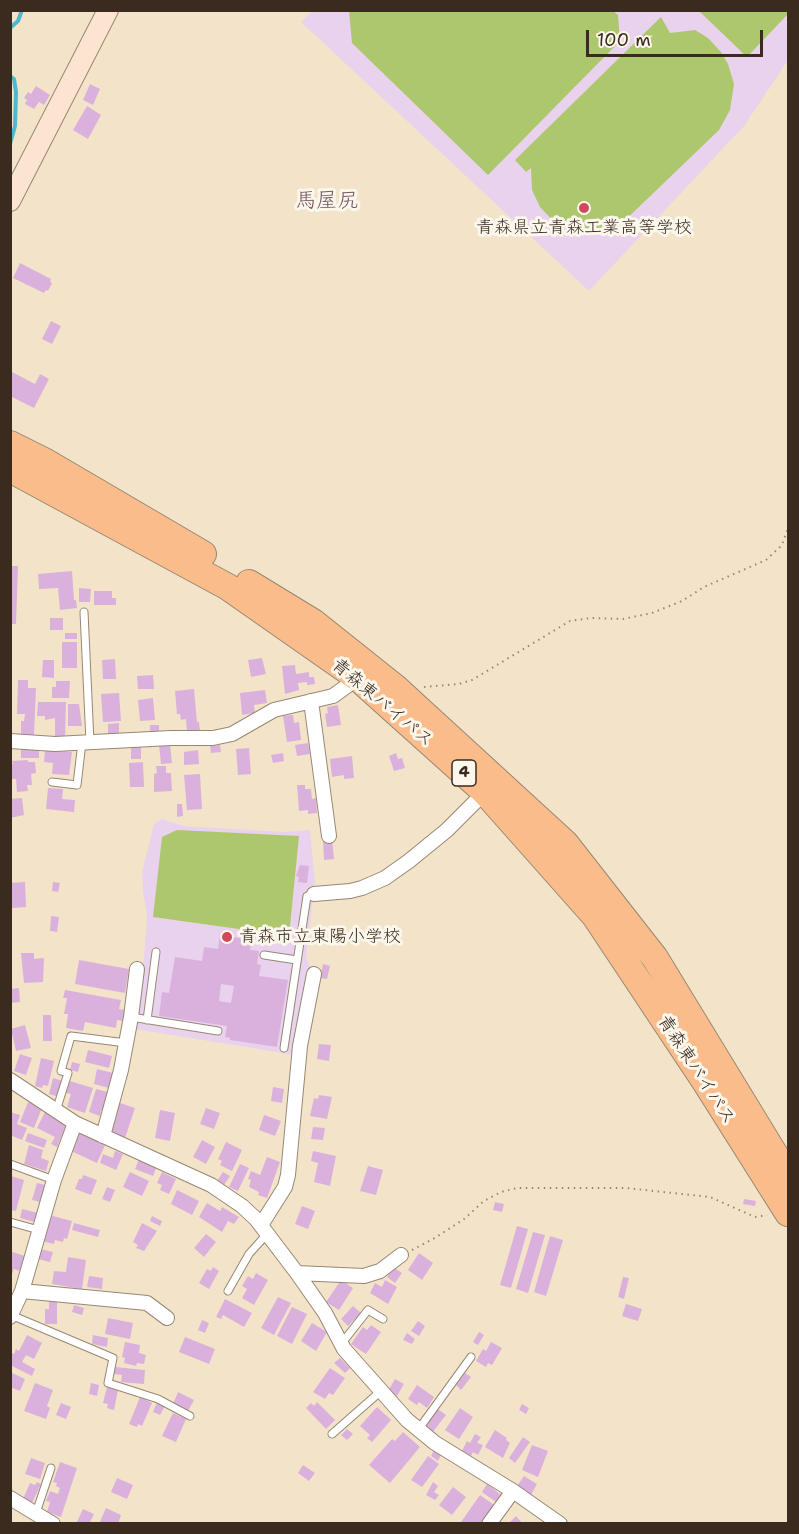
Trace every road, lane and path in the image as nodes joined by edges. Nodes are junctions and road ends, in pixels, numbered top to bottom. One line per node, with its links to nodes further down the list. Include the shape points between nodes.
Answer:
1 (108, 10): 2 (main road)
2 (10, 201)
3 (10, 444): 8 (highway, 青森東バイパス / 4, via 177,538 313,622)
4 (10, 469): 7 (highway, 青森東バイパス / 4, via 228,587)
5 (789, 528): 8 (path, via 782,545 766,560 682,601 623,619 570,621 472,680)
6 (84, 612): 11 (lane)
7 (358, 678): 9 (street, via 333,696); 13 (highway, 青森東バイパス / 4)
8 (397, 689): 31 (highway, 青森東バイパス / 4, via 565,843 655,958)
9 (311, 701): 11 (street, via 274,710 232,734 213,738); 14 (street)
10 (10, 741): 11 (street)
11 (86, 742): 12 (lane, via 77,785)
12 (52, 782)
13 (485, 792): 15 (street, via 447,830 385,878 350,891); 33 (highway, 青森東バイパス / 4, via 595,916)
14 (329, 836)
15 (314, 894): 18 (lane, via 307,896)
16 (156, 952): 22 (lane)
17 (264, 955): 18 (lane)
18 (297, 960): 25 (lane)
19 (137, 969): 21 (street)
20 (314, 974): 35 (street, via 300,1046 288,1175)
21 (131, 1017): 22 (lane); 24 (street)
22 (147, 1020): 23 (lane)
23 (218, 1031)
24 (126, 1043): 27 (lane, via 71,1036 61,1071 68,1073); 29 (street)
25 (284, 1048)
26 (10, 1080): 27 (street)
27 (56, 1111): 28 (street)
28 (75, 1123): 29 (street); 32 (street)
29 (103, 1136): 35 (street, via 211,1185 242,1206)
30 (10, 1164): 32 (lane)
31 (789, 1176)
32 (54, 1180): 36 (street)
33 (788, 1209): 37 (path, via 755,1217 710,1197 626,1188 517,1188 484,1200 445,1232)
34 (10, 1222): 36 (lane)
35 (264, 1229): 38 (street); 40 (lane)
36 (39, 1230): 39 (street)
37 (401, 1255): 38 (street, via 380,1271 364,1276)
38 (297, 1273): 44 (street)
39 (22, 1291): 41 (street); 42 (street, via 147,1303)
40 (228, 1291)
41 (11, 1316): 47 (lane, via 113,1358 108,1383 158,1399)
42 (167, 1318)
43 (383, 1319): 44 (lane, via 368,1310)
44 (341, 1343): 46 (street)
45 (471, 1357): 48 (lane)
46 (381, 1391): 48 (street); 49 (lane)
47 (190, 1416)
48 (418, 1430): 51 (street)
49 (332, 1434)
50 (51, 1468): 53 (lane)
51 (513, 1491): 55 (street); 56 (street)
52 (10, 1498): 53 (street)
53 (36, 1513): 54 (street)
54 (53, 1524)
55 (489, 1524)
56 (560, 1524)

